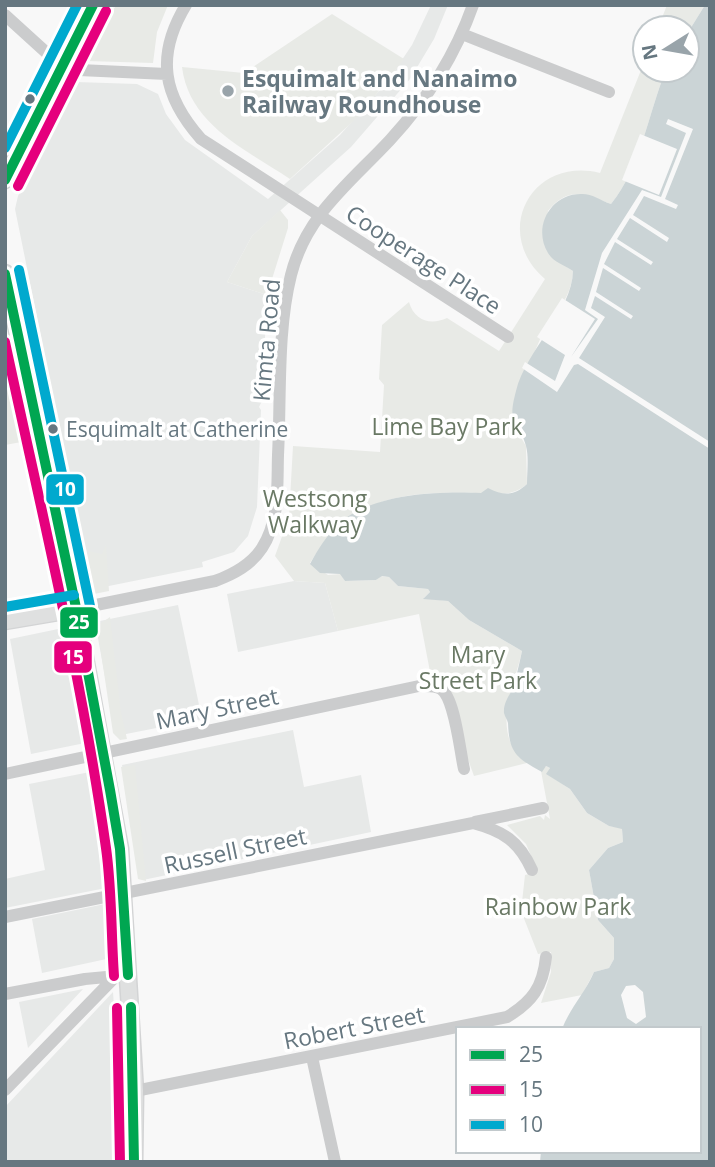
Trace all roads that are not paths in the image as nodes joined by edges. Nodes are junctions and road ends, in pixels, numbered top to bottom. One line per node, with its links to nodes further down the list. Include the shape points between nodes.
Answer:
1 (93, 5): 6 (main road)
2 (186, 5): 7 (street, via 169,40)
3 (473, 5): 5 (street, Kimta Road)
4 (5, 15): 6 (street, via 48,55)
5 (462, 34): 8 (street); 10 (street, Kimta Road, via 437,80 406,122)
6 (64, 63): 7 (street, via 79,70); 9 (main road)
7 (167, 74): 10 (street, Cooperage Place, via 174,103 201,139)
8 (609, 92)
9 (5, 180)
10 (318, 215): 12 (street, Cooperage Place); 13 (street, Kimta Road, via 298,253 287,297 276,509 270,533 249,563 234,574)
11 (5, 273): 13 (main road)
12 (508, 337)
13 (76, 609): 14 (main road); 15 (main road)
14 (5, 621)
15 (103, 754): 16 (street, Mary Street, via 437,686 451,705); 17 (street, Mary Street); 21 (main road)
16 (464, 769)
17 (5, 774)
18 (543, 808): 19 (street, Russell Street)
19 (473, 823): 20 (street, via 512,838); 21 (street, Russell Street)
20 (532, 870)
21 (123, 893): 22 (street, Russell Street); 24 (main road)
22 (5, 917)
23 (546, 957): 27 (street, Robert Street, via 544,974 531,1001 507,1017)
24 (122, 976): 25 (street); 29 (street); 30 (main road)
25 (5, 994)
26 (456, 1027): 28 (street, Robert Street)
27 (458, 1027)
28 (312, 1057): 30 (street, Robert Street); 32 (street)
29 (5, 1090)
30 (135, 1091): 31 (main road)
31 (134, 1162)
32 (335, 1162)

